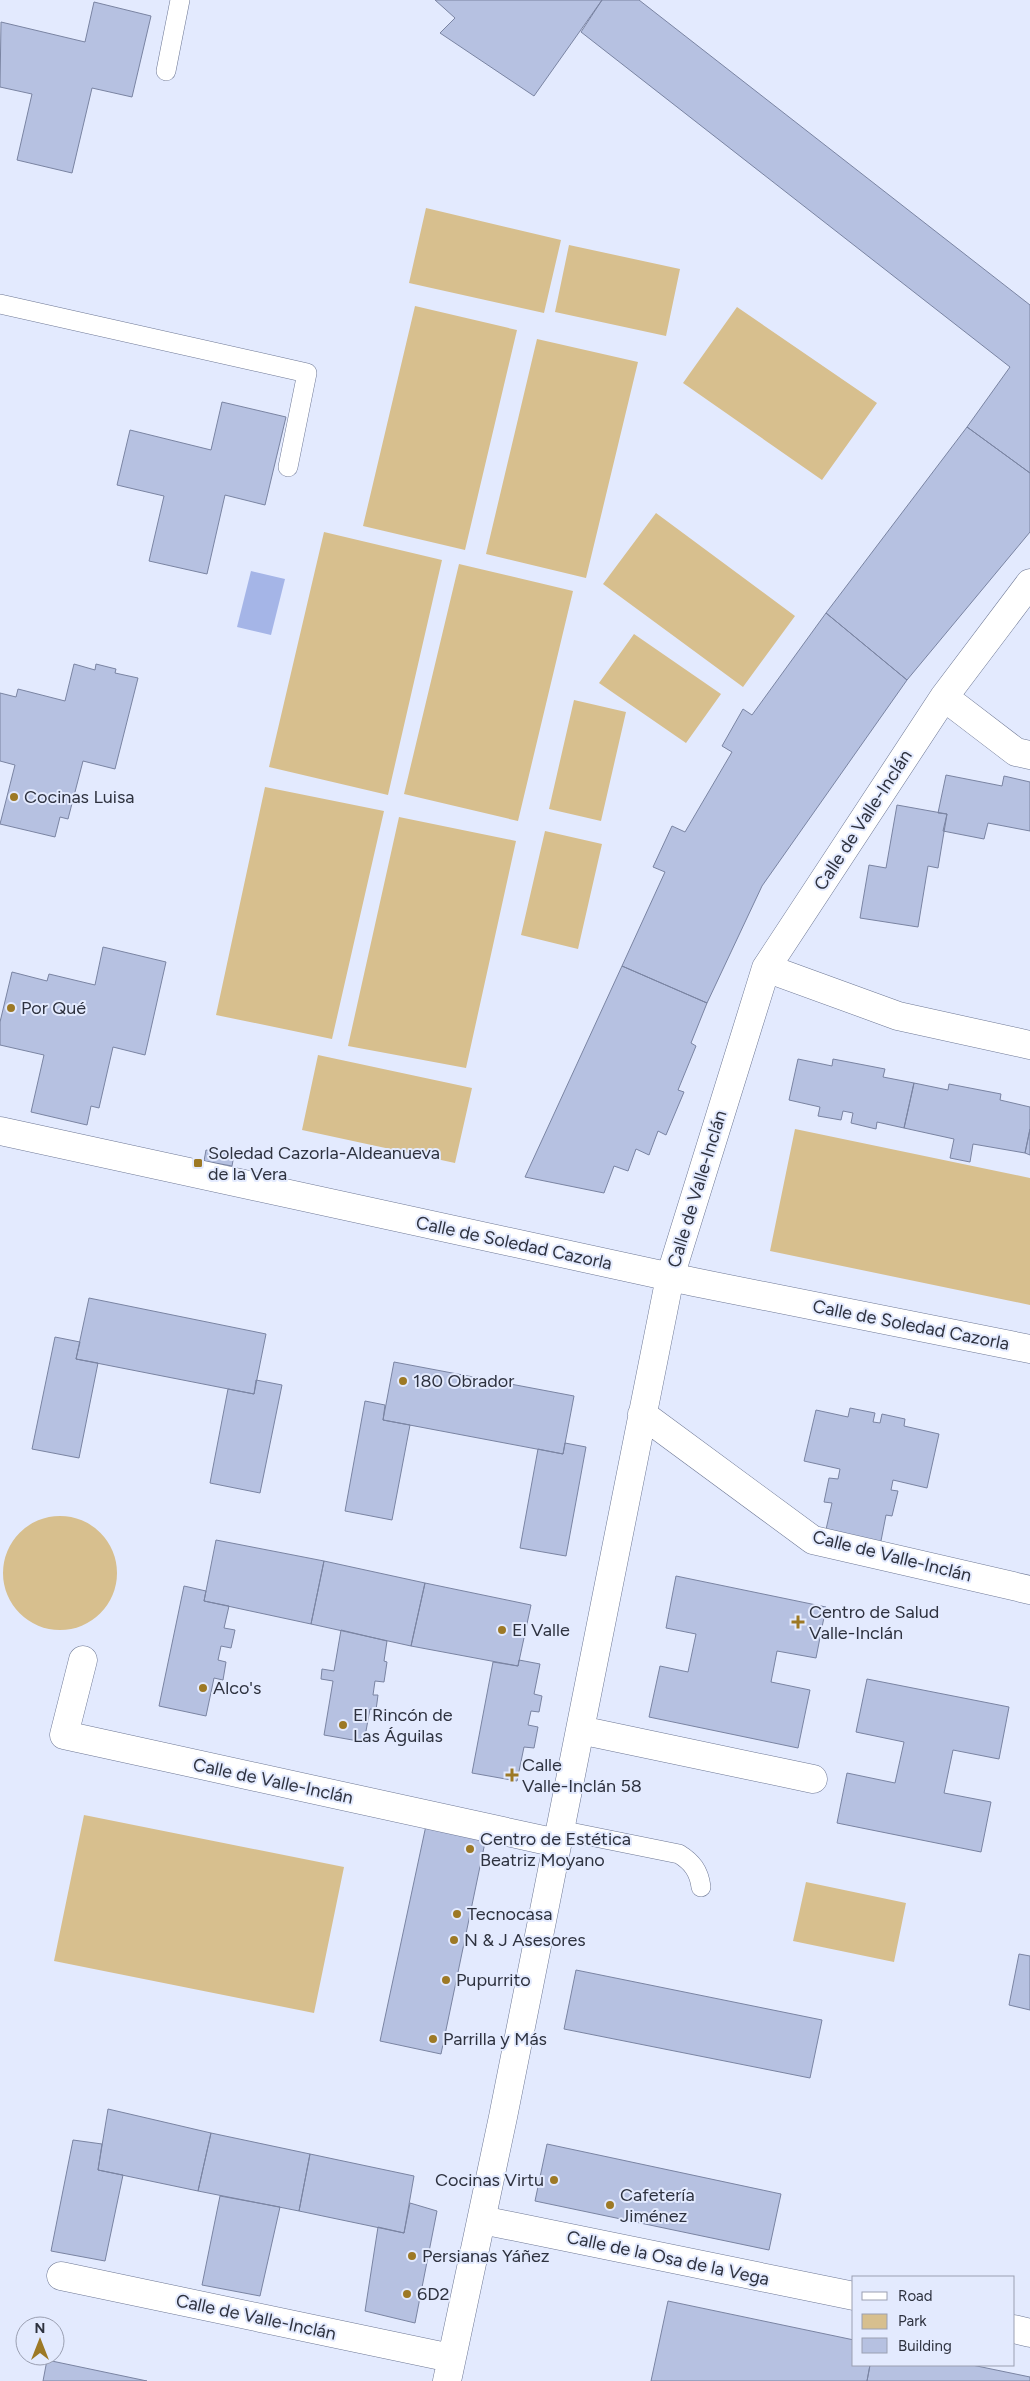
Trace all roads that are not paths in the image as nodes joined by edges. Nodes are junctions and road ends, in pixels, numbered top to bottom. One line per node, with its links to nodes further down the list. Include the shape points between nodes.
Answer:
1 (180, 0): 2 (lane)
2 (166, 71)
3 (0, 304): 4 (lane, via 307,373)
4 (288, 467)
5 (1030, 583): 6 (street, Calle de Valle-Inclán)
6 (944, 697): 7 (street, via 1016,752); 8 (street, Calle de Valle-Inclán)
7 (1030, 755)
8 (766, 968): 9 (street, via 898,1016); 11 (street, Calle de Valle-Inclán)
9 (1030, 1045)
10 (0, 1131): 11 (street, Calle de Soledad Cazorla)
11 (670, 1276): 12 (street, Calle de Soledad Cazorla); 13 (street, Calle de Valle-Inclán)
12 (1030, 1349)
13 (642, 1414): 14 (street, Calle de Valle-Inclán, via 813,1540); 16 (street, Calle de Valle-Inclán)
14 (1030, 1590)
15 (82, 1660): 18 (street, Calle de Valle-Inclán, via 64,1735)
16 (580, 1730): 17 (street); 18 (street, Calle de Valle-Inclán)
17 (813, 1779)
18 (559, 1836): 19 (lane, via 679,1854 696,1869); 20 (street, Calle de Valle-Inclán)
19 (701, 1887)
20 (482, 2220): 22 (street, Calle de la Osa de la Vega); 25 (street, Calle de Valle-Inclán)
21 (61, 2276): 25 (street, Calle de Valle-Inclán)
22 (852, 2296)
23 (1015, 2329): 24 (street)
24 (1030, 2333)
25 (449, 2370)

